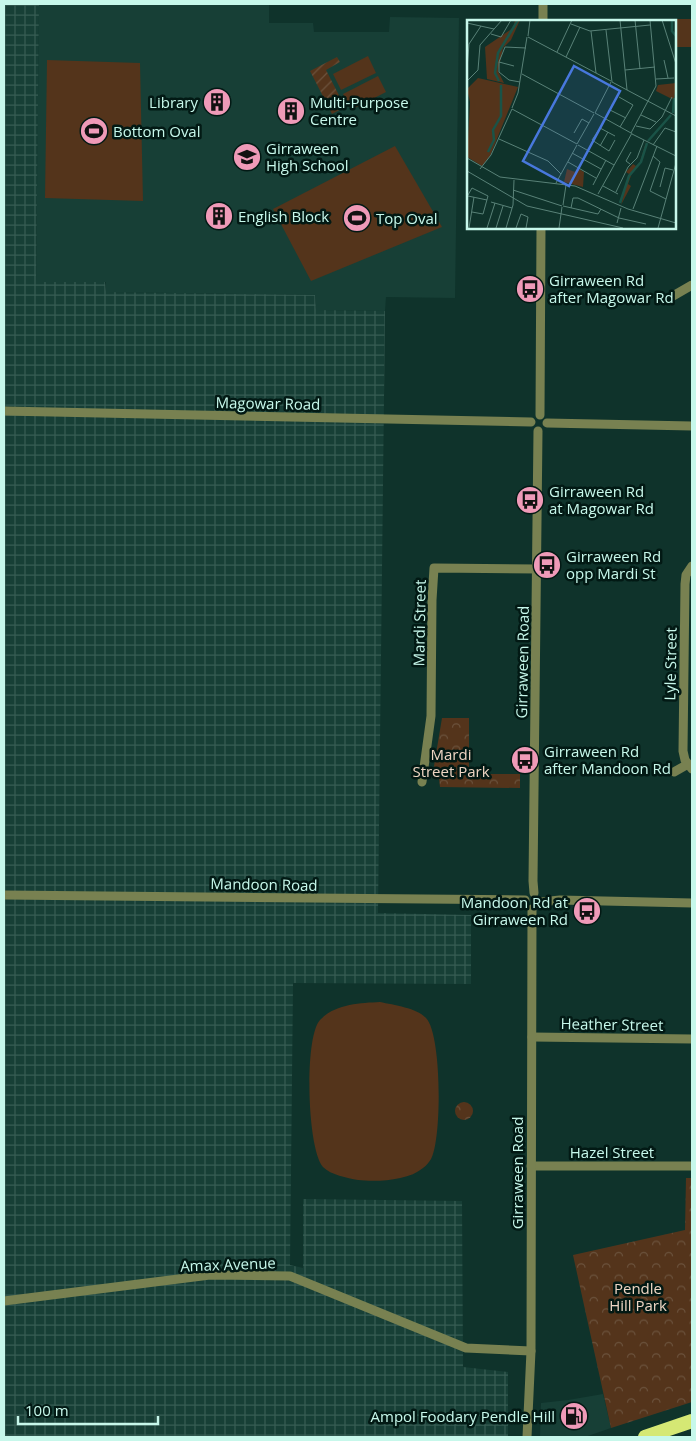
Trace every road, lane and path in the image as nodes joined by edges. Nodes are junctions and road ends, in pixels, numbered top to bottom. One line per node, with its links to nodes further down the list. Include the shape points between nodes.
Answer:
1 (543, 4): 2 (street)
2 (543, 20)
3 (541, 229): 7 (street)
4 (692, 285): 5 (street)
5 (666, 300)
6 (4, 411): 8 (street, Magowar Road)
7 (540, 415): 8 (street); 9 (street)
8 (531, 422): 11 (street, via 533,429)
9 (547, 423): 10 (street); 11 (street)
10 (692, 426)
11 (538, 431): 13 (street, Girraween Road)
12 (692, 566): 14 (street, Lyle Street, via 685,584 683,751)
13 (537, 569): 16 (street, Mardi Street, via 434,568 431,716); 17 (street, Girraween Road)
14 (690, 767): 15 (street, Lyle Street)
15 (674, 772)
16 (422, 782)
17 (534, 893): 19 (street); 20 (street)
18 (4, 895): 19 (street, Mandoon Road)
19 (525, 900): 22 (street, via 526,906)
20 (541, 902): 21 (street); 22 (street, via 538,908)
21 (692, 903)
22 (532, 909): 23 (street, Girraween Road)
23 (532, 1037): 24 (street, Heather Street); 25 (street, Girraween Road)
24 (692, 1039)
25 (531, 1166): 26 (street, Hazel Street); 28 (street, Girraween Road)
26 (692, 1166)
27 (4, 1301): 28 (street, Amax Avenue, via 210,1275 290,1276 466,1348)
28 (531, 1350): 30 (street, Girraween Road)
29 (692, 1421): 31 (highway)
30 (527, 1437)
31 (645, 1437)

